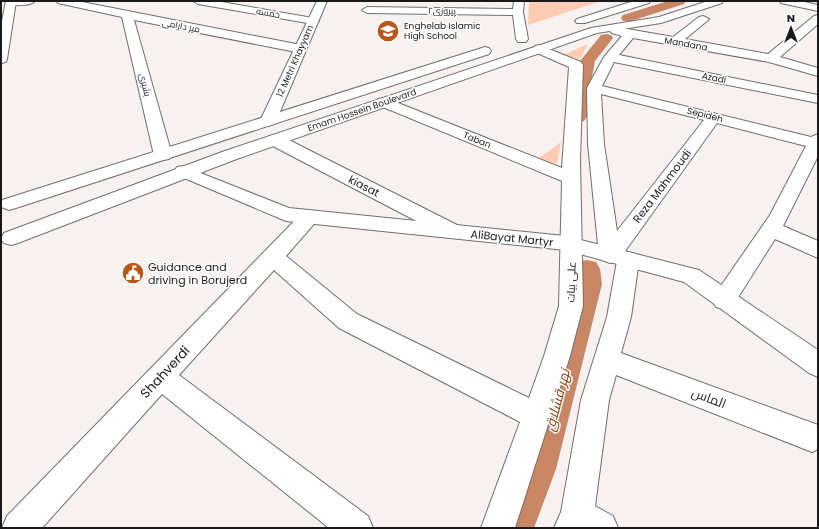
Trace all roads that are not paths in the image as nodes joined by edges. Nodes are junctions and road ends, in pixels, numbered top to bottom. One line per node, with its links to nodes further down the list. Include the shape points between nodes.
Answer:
1 (11, 1): 2 (street); 27 (street)
2 (30, 1)
3 (62, 1): 14 (street, میر دارامی)
4 (198, 1): 17 (street, خمسه)
5 (322, 1): 17 (street, 12 Metri Khayyam)
6 (645, 1): 13 (street, Emam Hossein Boulevard)
7 (718, 1): 20 (street, Emam Hossein Boulevard)
8 (785, 1): 12 (street)
9 (370, 6): 10 (street, پیروزی۲)
10 (427, 6): 11 (street, پیروزی۲)
11 (519, 6): 21 (street)
12 (818, 8)
13 (610, 12): 18 (street, Emam Hossein Boulevard); 20 (street, Mandana, via 611,20)
14 (127, 15): 23 (street, میر دارامی); 36 (street, بشیری)
15 (818, 18): 26 (street)
16 (703, 19): 22 (street)
17 (313, 21): 23 (street, 12 Metri Khayyam)
18 (578, 22): 19 (street, via 596,23); 21 (street, Emam Hossein Boulevard)
19 (601, 29): 20 (street, Emam Hossein Boulevard); 24 (street, Emam Hossein Boulevard)
20 (632, 29): 22 (street, Mandana); 25 (street)
21 (522, 40): 33 (street, Emam Hossein Boulevard)
22 (674, 42): 26 (street, Mandana)
23 (301, 49): 33 (street, 12 Metri Khayyam)
24 (539, 49): 31 (street, Emam Hossein Boulevard); 39 (street, علی بیات, via 576,66)
25 (610, 58): 29 (street); 30 (street, Azadi)
26 (770, 58): 28 (street, Mandana)
27 (1, 59)
28 (818, 72)
29 (594, 88): 32 (street, Sepideh); 48 (street, via 596,144)
30 (818, 99)
31 (383, 102): 34 (street, Emam Hossein Boulevard); 39 (street, Taban)
32 (714, 118): 35 (street, Sepideh); 48 (street, Reza Mahmoudi)
33 (268, 121): 36 (street, Emam Hossein Boulevard)
34 (275, 140): 37 (street, Emam Hossein Boulevard); 43 (street, kiasat)
35 (817, 141): 38 (street)
36 (163, 155): 40 (street, Emam Hossein Boulevard)
37 (183, 171): 41 (street, AliBayat Martyr, via 286,214); 44 (street, Emam Hossein Boulevard, via 108,198)
38 (811, 171): 42 (street)
39 (571, 178): 45 (street, علی بیات)
40 (5, 203): 44 (street, via 16,210 19,218 17,227)
41 (310, 216): 43 (street, AliBayat Martyr); 47 (street, Shahverdi)
42 (771, 230): 46 (street); 49 (street)
43 (452, 232): 45 (street, AliBayat Martyr)
44 (6, 243)
45 (572, 245): 48 (street, AliBayat Martyr); 53 (street, علی بیات, via 571,306)
46 (818, 250)
47 (273, 257): 52 (street, Shahverdi); 53 (street, via 348,321)
48 (619, 258): 49 (street, AliBayat Martyr, via 691,276); 50 (street, via 618,317)
49 (724, 300): 51 (street, AliBayat Martyr)
50 (606, 359): 54 (street, الماس); 55 (street, via 594,400)
51 (818, 365)
52 (161, 377): 56 (street, Shahverdi); 57 (street)
53 (536, 416): 58 (street, علی بیات)
54 (812, 437)
55 (583, 524)
56 (19, 528)
57 (356, 528)
58 (498, 528)

